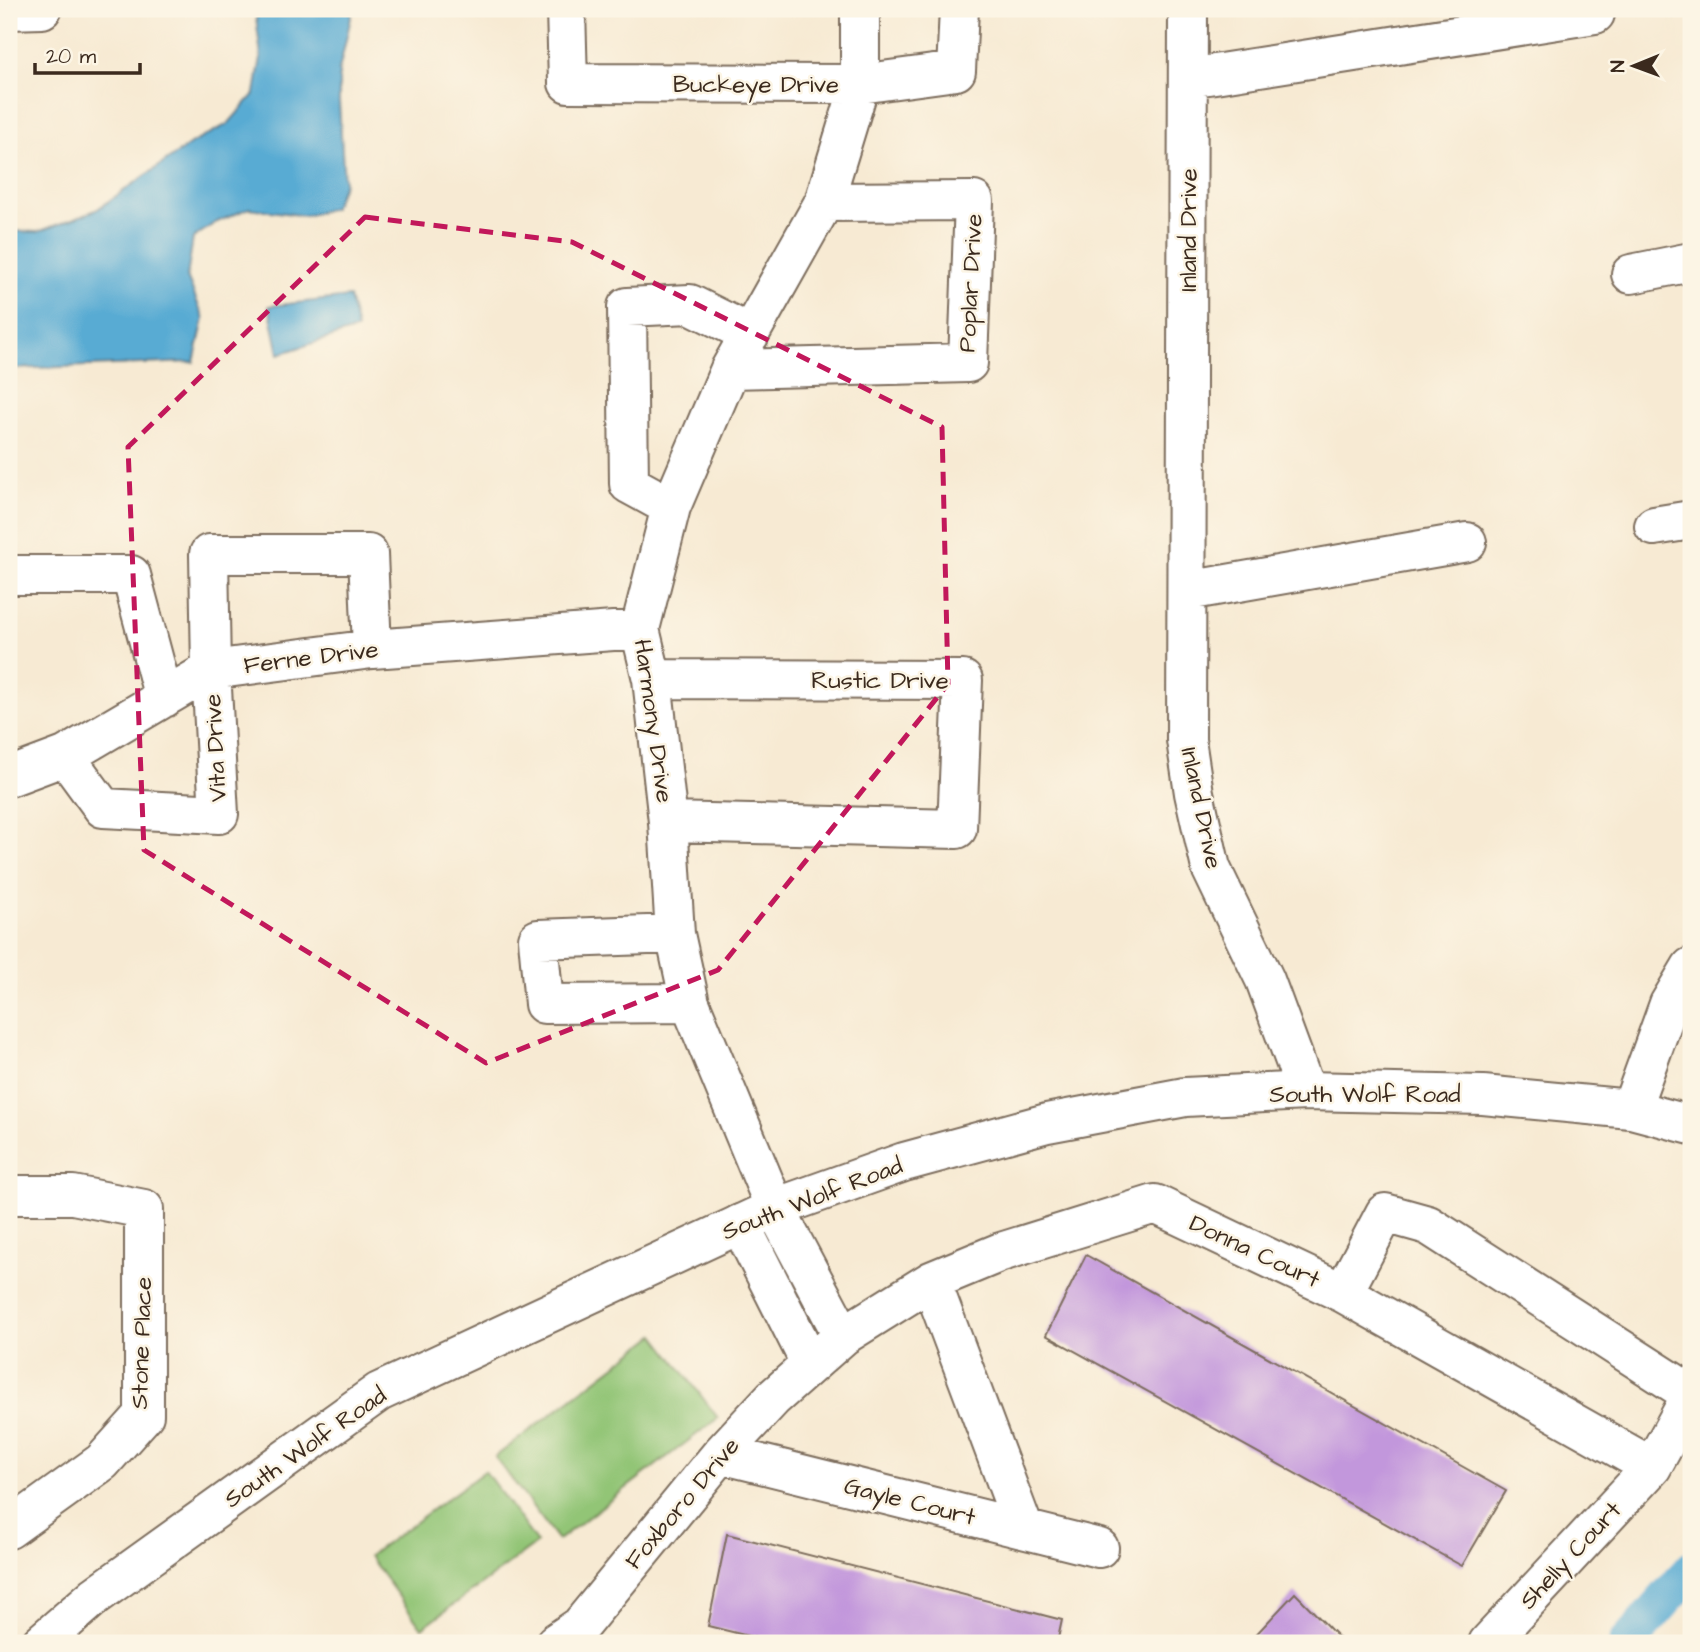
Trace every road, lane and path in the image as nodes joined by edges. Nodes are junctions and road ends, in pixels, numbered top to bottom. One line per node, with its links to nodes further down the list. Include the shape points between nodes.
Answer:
1 (42, 9): 6 (street)
2 (566, 9): 9 (street, Buckeye Drive, via 568,83)
3 (860, 9): 9 (street, Harmony Drive)
4 (959, 9): 9 (street, Buckeye Drive, via 956,71)
5 (1188, 9): 8 (street, Inland Drive)
6 (9, 10)
7 (1595, 14): 8 (street)
8 (1189, 78): 20 (street, Inland Drive)
9 (860, 84): 10 (street, Harmony Drive)
10 (824, 202): 13 (street, Harmony Drive); 14 (street, Poplar Drive, via 974,201 968,363)
11 (1691, 262): 12 (street)
12 (1632, 274)
13 (750, 334): 14 (street, Harmony Drive); 15 (street, via 690,304 627,307 629,484)
14 (730, 369): 15 (street, Harmony Drive)
15 (671, 507): 21 (street, Harmony Drive)
16 (1691, 520): 17 (street)
17 (1654, 526)
18 (1467, 542): 20 (street)
19 (9, 575): 25 (street, Vita Drive, via 131,575)
20 (1187, 591): 32 (street, Inland Drive, via 1186,740 1211,868 1265,980)
21 (640, 629): 22 (street, Ferne Drive); 24 (street, Harmony Drive)
22 (372, 649): 23 (street, Ferne Drive); 23 (street, via 368,554 209,554)
23 (211, 670): 25 (street, Ferne Drive); 26 (street, Vita Drive, via 219,814 103,808)
24 (652, 679): 28 (street, Harmony Drive); 28 (street, Rustic Drive, via 963,680 957,829)
25 (164, 698): 26 (street, Ferne Drive)
26 (65, 756): 27 (street, Ferne Drive)
27 (9, 776)
28 (668, 821): 29 (street, Harmony Drive)
29 (674, 934): 31 (street, Harmony Drive); 31 (street, via 538,939 544,1004)
30 (1691, 967): 33 (street, via 1669,1004)
31 (690, 1003): 36 (street, Harmony Drive)
32 (1306, 1091): 33 (street, South Wolf Road, via 1483,1095); 36 (street, South Wolf Road, via 1185,1097 1047,1123 904,1162)
33 (1631, 1109): 34 (street, South Wolf Road)
34 (1691, 1125)
35 (9, 1195): 46 (street, Stone Place, via 73,1195 144,1209 144,1415 102,1462)
36 (775, 1208): 37 (street, South Wolf Road); 40 (street)
37 (740, 1224): 41 (street); 49 (street, South Wolf Road, via 379,1392 95,1596)
38 (932, 1281): 39 (street, Donna Court, via 1001,1252 1155,1204); 40 (street, Donna Court); 45 (street)
39 (1343, 1293): 42 (street, via 1385,1213 1428,1225); 44 (street, Donna Court)
40 (843, 1336): 41 (street, Foxboro Drive)
41 (810, 1363): 43 (street, Foxboro Drive)
42 (1691, 1395): 44 (street, Shelly Court)
43 (721, 1454): 45 (street, Gayle Court); 48 (street, Foxboro Drive)
44 (1652, 1467): 50 (street, Shelly Court)
45 (1024, 1529): 47 (street, Gayle Court)
46 (9, 1530)
47 (1099, 1548)
48 (577, 1638)
49 (41, 1643)
50 (1488, 1643)

